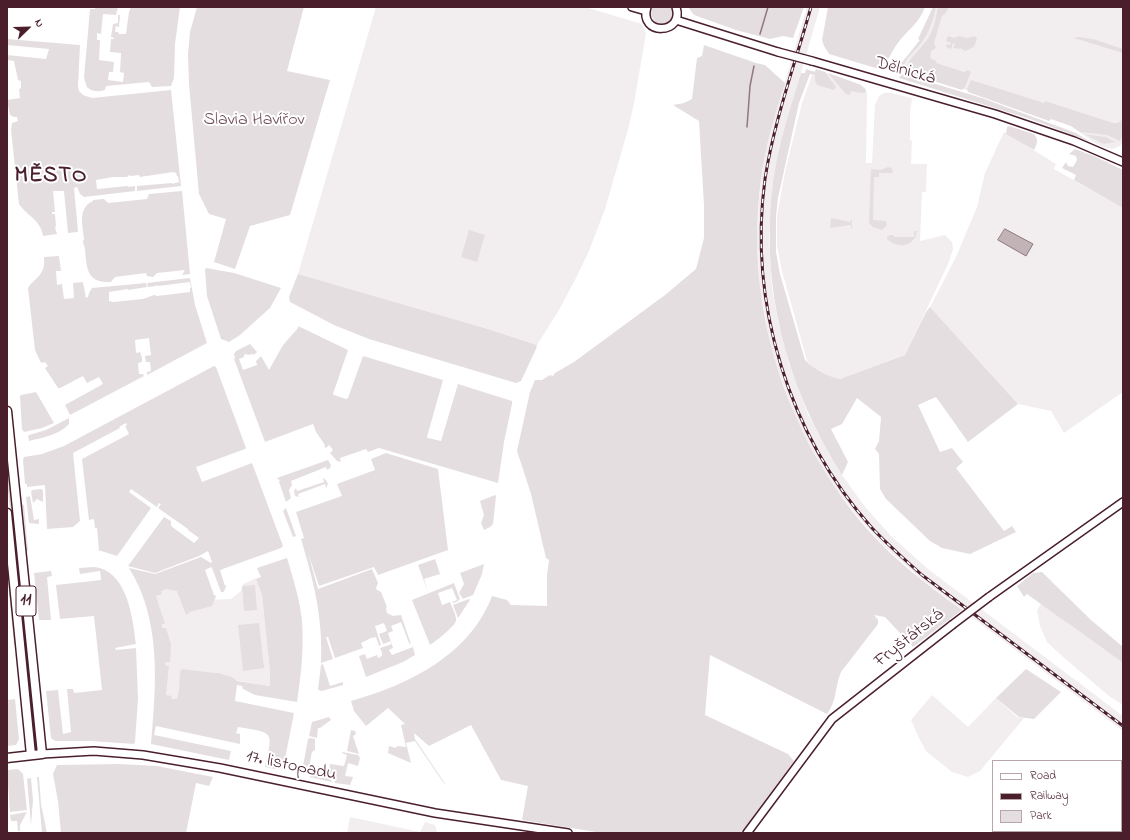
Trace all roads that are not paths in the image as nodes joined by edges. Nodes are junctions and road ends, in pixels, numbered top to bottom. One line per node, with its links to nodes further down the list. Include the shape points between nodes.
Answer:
1 (632, 7): 3 (street)
2 (676, 7): 4 (street)
3 (647, 9): 4 (street, via 648,21 657,29 667,28)
4 (676, 20): 5 (street, Dělnická, bridge, via 995,114 1074,141)
5 (1123, 162)
6 (7, 411): 9 (main road, 11)
7 (1123, 502): 13 (street, Fryštátská, bridge, via 989,597 832,719)
8 (7, 513): 10 (main road, 11)
9 (42, 754): 10 (main road, 17. listopadu); 12 (street, 17. listopadu, via 94,751 142,755 220,768 435,813)
10 (32, 755): 11 (main road, 17. listopadu)
11 (7, 758)
12 (568, 833)
13 (747, 833)

